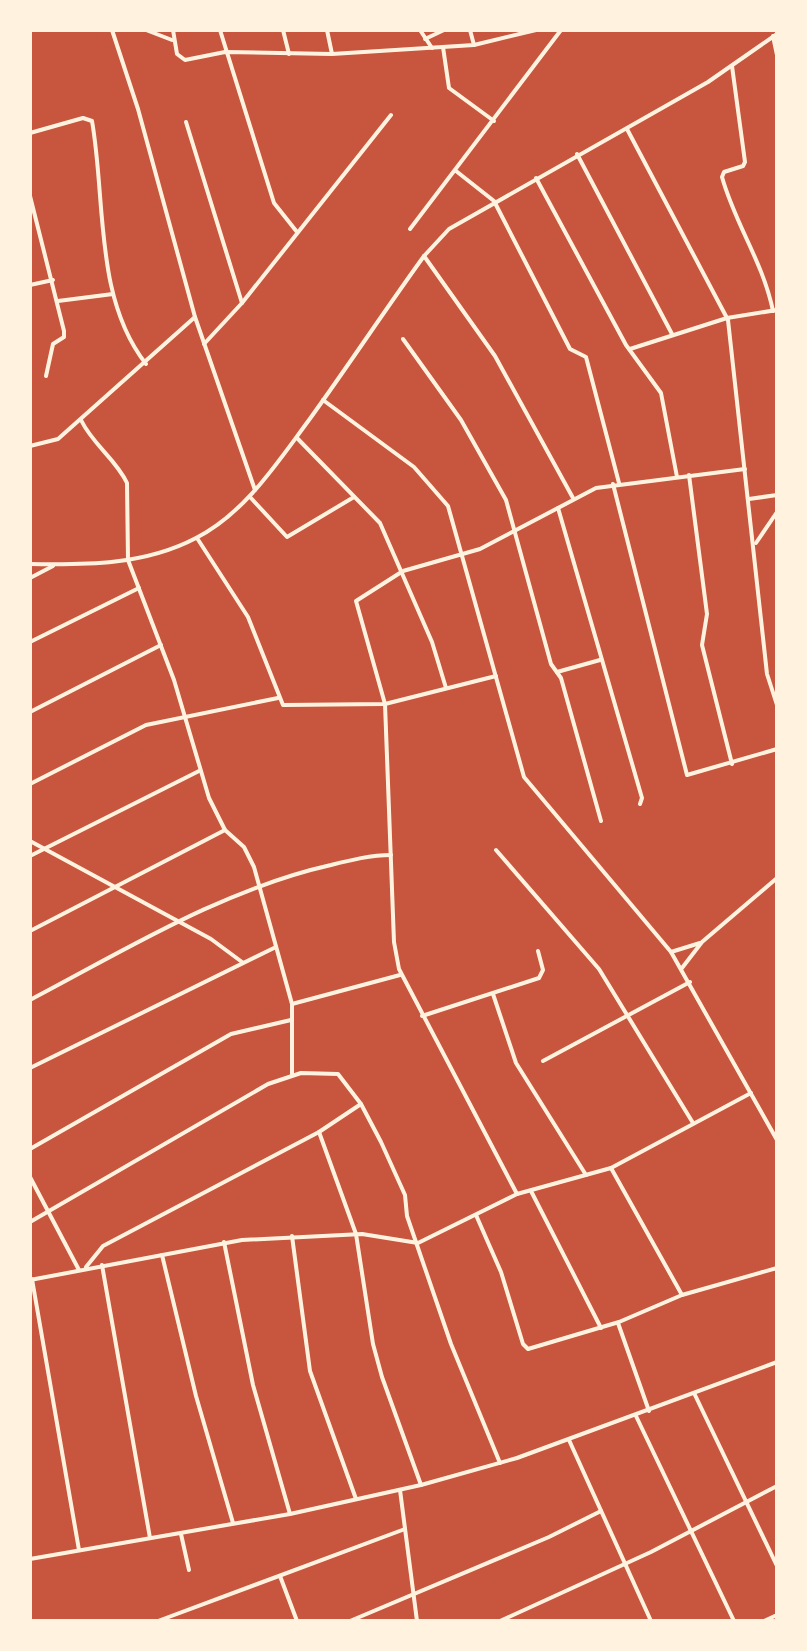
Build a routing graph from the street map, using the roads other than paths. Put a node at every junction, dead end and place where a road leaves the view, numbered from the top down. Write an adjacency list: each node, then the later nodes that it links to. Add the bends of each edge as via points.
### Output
1 (112, 30): 42 (street)
2 (146, 30): 14 (street)
3 (173, 30): 14 (street)
4 (220, 30): 18 (street)
5 (283, 30): 19 (street)
6 (327, 30): 20 (street)
7 (420, 30): 13 (street)
8 (444, 30): 13 (street)
9 (470, 30): 15 (street)
10 (536, 30): 15 (street)
11 (561, 30): 24 (street)
12 (775, 35): 21 (street); 22 (street)
13 (425, 39): 17 (street)
14 (172, 40): 18 (street, via 182,59)
15 (474, 45): 16 (street)
16 (443, 47): 17 (street); 24 (street, via 447,86)
17 (432, 48): 20 (street)
18 (225, 52): 19 (street); 34 (street, via 274,203)
19 (289, 54): 20 (street)
20 (332, 54)
21 (777, 55)
22 (732, 66): 26 (street); 41 (street, via 745,162 722,177)
23 (391, 115): 34 (street)
24 (494, 121): 29 (street)
25 (186, 122): 40 (street)
26 (626, 128): 28 (street); 43 (street)
27 (30, 133): 38 (street, via 83,118 92,121)
28 (577, 154): 30 (street); 44 (street)
29 (456, 171): 32 (street); 33 (street)
30 (536, 178): 32 (street); 47 (street)
31 (30, 196): 36 (street)
32 (494, 201): 35 (street, via 453,225); 57 (street, via 570,349 586,357)
33 (410, 229)
34 (297, 232): 40 (street)
35 (424, 256): 50 (street); 62 (street, via 495,356)
36 (53, 280): 37 (street); 39 (street)
37 (30, 285)
38 (113, 294): 39 (street); 48 (street, via 126,334)
39 (58, 301): 49 (street, via 65,333 53,344)
40 (242, 303): 46 (street)
41 (775, 310): 43 (street)
42 (195, 317): 46 (street); 48 (street)
43 (727, 318): 44 (street); 54 (street)
44 (672, 334): 47 (street)
45 (403, 339): 66 (street, via 461,420 506,500)
46 (204, 344): 58 (street)
47 (630, 349): 56 (street, via 663,397)
48 (146, 364): 51 (street)
49 (46, 376)
50 (323, 400): 52 (street); 69 (street, via 436,489 448,506)
51 (81, 420): 53 (street, via 51,443); 70 (street, via 127,483)
52 (296, 437): 58 (street); 61 (street)
53 (30, 446)
54 (745, 469): 55 (street); 63 (street)
55 (689, 475): 56 (street); 88 (street, via 707,614 702,645)
56 (677, 477): 57 (street)
57 (616, 484): 62 (street); 88 (street, via 687,775)
58 (255, 490): 60 (street)
59 (777, 495): 63 (street)
60 (250, 497): 61 (street, via 287,537); 67 (street)
61 (355, 497): 73 (street, via 380,523)
62 (573, 498): 64 (street)
63 (749, 499): 68 (street)
64 (557, 507): 66 (street); 78 (street)
65 (777, 512): 68 (street)
66 (516, 532): 69 (street); 79 (street)
67 (197, 538): 70 (street); 82 (street, via 253,628)
68 (755, 545): 84 (street, via 767,674)
69 (463, 552): 73 (street); 80 (street)
70 (128, 560): 72 (street); 75 (street)
71 (30, 564): 72 (street)
72 (57, 564): 74 (street)
73 (403, 571): 81 (street); 83 (street, via 355,604)
74 (30, 578)
75 (139, 588): 76 (street); 77 (street)
76 (30, 642)
77 (161, 645): 85 (street); 86 (street)
78 (600, 660): 79 (street); 91 (street)
79 (557, 672): 92 (street)
80 (496, 676): 81 (street); 107 (street, via 524,777)
81 (446, 688): 83 (street)
82 (278, 698): 83 (street, via 285,705); 86 (street)
83 (385, 704): 97 (street)
84 (777, 705)
85 (30, 712)
86 (185, 718): 89 (street); 90 (street, via 138,728)
87 (777, 749): 88 (street)
88 (732, 764)
89 (199, 771): 93 (street); 95 (street)
90 (30, 784)
91 (640, 804)
92 (601, 821)
93 (225, 830): 100 (street, via 247,851); 101 (street)
94 (30, 841): 95 (street)
95 (46, 848): 98 (street); 101 (street)
96 (496, 850): 116 (street, via 599,969)
97 (391, 855): 100 (street, via 355,859); 110 (street)
98 (30, 856)
99 (777, 878): 104 (street)
100 (259, 885): 102 (street); 105 (street)
101 (118, 888): 102 (street); 103 (street)
102 (178, 923): 108 (street); 113 (street)
103 (30, 931)
104 (702, 942): 107 (street); 109 (street)
105 (276, 947): 108 (street); 114 (street)
106 (538, 951): 112 (street, via 541,976)
107 (671, 952): 109 (street)
108 (242, 962): 119 (street)
109 (682, 968): 111 (street)
110 (400, 975): 114 (street); 115 (street)
111 (690, 982): 116 (street); 121 (street)
112 (493, 994): 115 (street); 128 (street, via 516,1063)
113 (30, 1000)
114 (292, 1004): 117 (street)
115 (422, 1016): 131 (street)
116 (629, 1017): 118 (street); 123 (street)
117 (292, 1020): 120 (street); 126 (street, via 231,1034)
118 (543, 1061)
119 (30, 1068)
120 (292, 1075): 122 (street, via 335,1073); 132 (street)
121 (751, 1093): 123 (street); 125 (street)
122 (361, 1104): 124 (street); 138 (street, via 400,1185)
123 (693, 1123): 127 (street)
124 (319, 1132): 135 (street); 141 (street, via 103,1246)
125 (777, 1140)
126 (30, 1149)
127 (611, 1168): 128 (street); 145 (street)
128 (586, 1175): 130 (street)
129 (30, 1177): 132 (street)
130 (530, 1191): 131 (street); 147 (street)
131 (517, 1194): 133 (street)
132 (48, 1212): 134 (street); 143 (street)
133 (476, 1215): 138 (street); 147 (street, via 526,1348)
134 (30, 1222)
135 (356, 1234): 136 (street); 138 (street); 154 (street, via 373,1344)
136 (292, 1236): 137 (street); 157 (street, via 310,1371)
137 (224, 1242): 139 (street); 160 (street, via 253,1385)
138 (418, 1243): 153 (street, via 451,1344)
139 (162, 1255): 140 (street); 161 (street)
140 (102, 1265): 141 (street); 165 (street)
141 (86, 1268): 143 (street)
142 (777, 1268): 145 (street)
143 (79, 1270): 144 (street)
144 (31, 1280): 166 (street)
145 (682, 1295): 146 (street)
146 (617, 1323): 147 (street); 150 (street)
147 (601, 1328)
148 (777, 1362): 149 (street)
149 (694, 1394): 150 (street); 158 (street)
150 (649, 1411): 151 (street)
151 (636, 1416): 152 (street); 163 (street)
152 (569, 1440): 153 (street); 159 (street)
153 (500, 1463): 154 (street)
154 (421, 1485): 156 (street)
155 (777, 1486): 158 (street)
156 (400, 1490): 157 (street); 162 (street)
157 (356, 1499): 160 (street)
158 (747, 1500): 163 (street); 169 (street)
159 (601, 1511): 168 (street); 172 (street)
160 (290, 1514): 161 (street)
161 (233, 1524): 164 (street)
162 (405, 1529): 171 (street); 172 (street)
163 (691, 1530): 168 (street); 181 (street)
164 (181, 1533): 165 (street); 170 (street)
165 (150, 1539): 166 (street)
166 (79, 1550): 167 (street)
167 (30, 1559)
168 (626, 1564): 179 (street); 180 (street)
169 (777, 1566)
170 (189, 1570)
171 (280, 1576): 175 (street); 176 (street)
172 (411, 1596): 174 (street); 178 (street)
173 (777, 1615): 182 (street)
174 (366, 1618): 177 (street)
175 (158, 1621)
176 (297, 1621)
177 (350, 1621)
178 (417, 1621)
179 (500, 1621)
180 (651, 1621)
181 (734, 1621)
182 (764, 1621)

